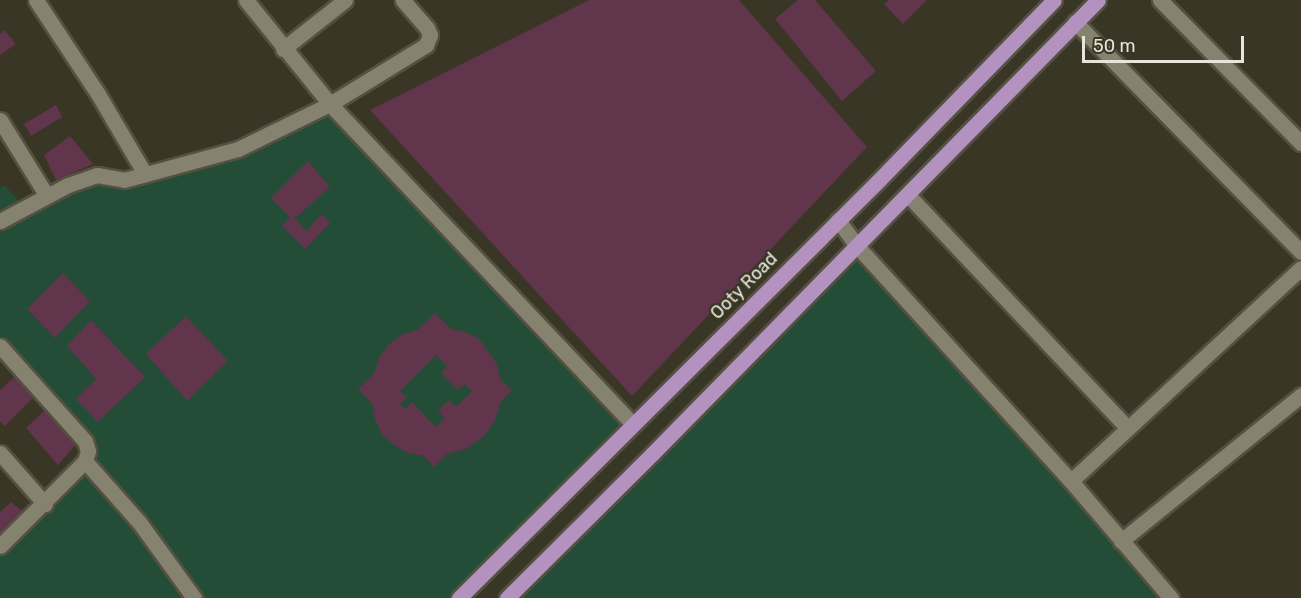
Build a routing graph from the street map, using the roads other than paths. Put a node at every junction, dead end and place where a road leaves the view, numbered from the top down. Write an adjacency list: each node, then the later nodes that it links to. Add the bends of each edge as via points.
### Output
1 (36, 0): 13 (street)
2 (246, 0): 9 (street)
3 (345, 0): 9 (street)
4 (403, 0): 10 (street, via 427,28 430,35 426,45)
5 (1054, 0): 16 (main road, Ooty Road)
6 (1098, 0): 8 (main road)
7 (1160, 0): 12 (street)
8 (1075, 22): 14 (main road); 19 (street)
9 (283, 49): 10 (street)
10 (330, 104): 13 (street, via 238,149); 23 (street)
11 (0, 120): 15 (street)
12 (1301, 143)
13 (145, 174): 15 (street, via 124,180 97,175)
14 (908, 195): 18 (main road); 24 (street)
15 (47, 196): 17 (street)
16 (838, 220): 18 (street); 23 (main road, Ooty Road)
17 (0, 221)
18 (857, 246): 27 (street); 33 (main road)
19 (1301, 252)
20 (1301, 268): 24 (street)
21 (0, 346): 26 (street, via 85,441)
22 (1301, 395): 29 (street)
23 (633, 424): 32 (main road, Ooty Road)
24 (1127, 427): 27 (street)
25 (0, 453): 28 (street)
26 (86, 461): 28 (street); 31 (street, via 139,522)
27 (1071, 481): 29 (street)
28 (45, 504): 30 (street)
29 (1121, 541): 34 (street)
30 (0, 546)
31 (195, 598)
32 (459, 598)
33 (507, 598)
34 (1171, 598)

